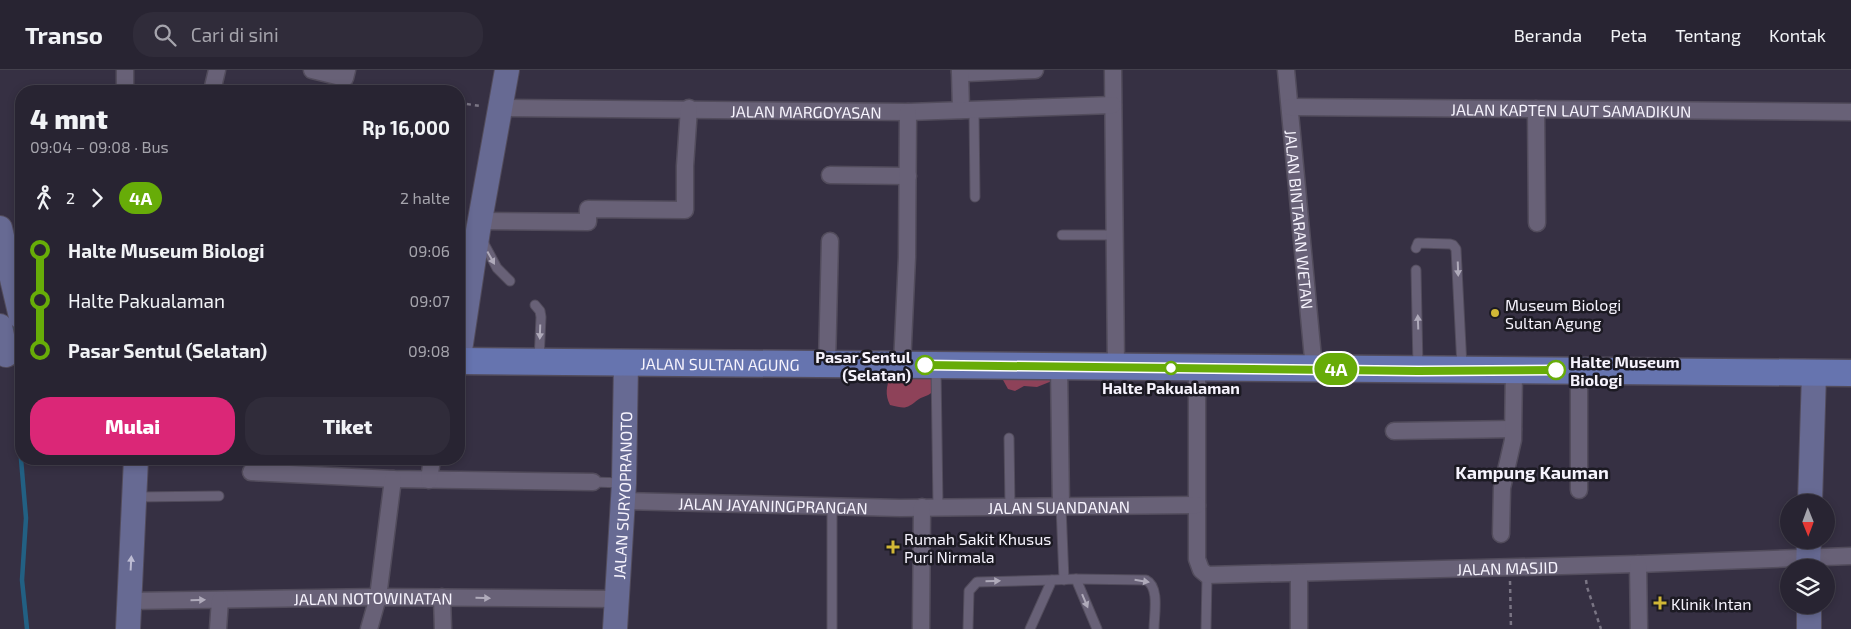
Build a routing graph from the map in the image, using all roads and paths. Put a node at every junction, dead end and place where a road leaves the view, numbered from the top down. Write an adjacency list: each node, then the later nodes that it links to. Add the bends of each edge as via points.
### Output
1 (126, 70): 10 (street)
2 (217, 70): 11 (street)
3 (312, 70): 9 (street)
4 (507, 70): 14 (main road)
5 (1035, 70): 8 (street)
6 (1113, 70): 13 (street)
7 (1286, 70): 16 (street, JALAN BINTARAN WETAN)
8 (960, 71): 18 (street)
9 (346, 74)
10 (125, 85)
11 (213, 85)
12 (465, 104): 14 (path)
13 (1113, 105): 18 (street, JALAN MARGOYASAN); 28 (street)
14 (500, 108): 15 (street, JALAN MARGOYASAN); 25 (main road)
15 (689, 108): 19 (street, JALAN MARGOYASAN); 25 (street, via 686,210 588,209 588,222)
16 (1290, 108): 17 (street, JALAN KAPTEN LAUT SAMADIKUN); 47 (street, JALAN BINTARAN WETAN)
17 (1536, 108): 20 (street, JALAN KAPTEN LAUT SAMADIKUN); 24 (street)
18 (968, 110): 19 (street, JALAN MARGOYASAN); 23 (lane)
19 (908, 112): 22 (street)
20 (1851, 112)
21 (830, 175): 22 (street)
22 (908, 176): 42 (street)
23 (975, 197)
24 (1536, 223)
25 (479, 226): 32 (lane, one-way to 32, via 490,257); 35 (main road)
26 (0, 228): 33 (main road)
27 (1062, 235): 28 (lane)
28 (1114, 235): 45 (street)
29 (830, 241): 41 (street)
30 (1416, 248): 48 (lane, one-way to 48, via 1418,243 1450,244 1456,249)
31 (1416, 270): 51 (lane, one-way to 31)
32 (510, 281)
33 (15, 292)
34 (535, 305): 39 (lane, one-way to 39, via 541,317)
35 (465, 318)
36 (0, 326): 37 (main road)
37 (10, 355)
38 (465, 361): 39 (main road, JALAN SULTAN AGUNG)
39 (539, 362): 40 (main road, JALAN SULTAN AGUNG)
40 (626, 363): 41 (main road, JALAN SULTAN AGUNG); 64 (main road, JALAN SURYOPRANOTO)
41 (828, 364): 42 (main road, JALAN SULTAN AGUNG)
42 (902, 365): 43 (main road, JALAN SULTAN AGUNG)
43 (936, 366): 44 (main road, JALAN SULTAN AGUNG); 71 (lane)
44 (1058, 366): 45 (main road, JALAN SULTAN AGUNG); 70 (street)
45 (1116, 367): 46 (main road, JALAN SULTAN AGUNG)
46 (1197, 368): 47 (main road, JALAN SULTAN AGUNG); 68 (street)
47 (1314, 369): 51 (main road, JALAN SULTAN AGUNG)
48 (1462, 370): 49 (main road, JALAN SULTAN AGUNG); 51 (main road, JALAN SULTAN AGUNG)
49 (1514, 370): 50 (main road, JALAN SULTAN AGUNG); 54 (street)
50 (1579, 370): 53 (main road, JALAN SULTAN AGUNG); 63 (street)
51 (1418, 371)
52 (1851, 373): 53 (main road, JALAN SULTAN AGUNG)
53 (1814, 374): 65 (main road)
54 (1513, 429): 55 (street); 73 (street, via 1502,488)
55 (1394, 430)
56 (1009, 438): 72 (lane)
57 (136, 465): 67 (main road)
58 (431, 465): 61 (street)
59 (251, 472): 60 (street)
60 (393, 479): 61 (street); 84 (street)
61 (429, 480): 62 (street)
62 (593, 482): 64 (lane)
63 (1579, 490)
64 (624, 492): 69 (street, JALAN JAYANINGPRANGAN); 86 (main road, JALAN SURYOPRANOTO)
65 (1810, 494)
66 (219, 496): 67 (lane)
67 (134, 497): 88 (main road, one-way to 67)
68 (1197, 505): 70 (street, JALAN SUANDANAN); 80 (street, via 1197,558 1201,570)
69 (832, 506): 71 (street, JALAN JAYANINGPRANGAN); 95 (lane)
70 (1061, 506): 72 (street, JALAN SUANDANAN); 83 (lane)
71 (930, 507): 72 (street, JALAN SUANDANAN); 96 (street)
72 (1010, 507)
73 (1501, 534)
74 (1809, 555): 75 (street, JALAN MASJID); 76 (street, JALAN MASJID)
75 (1851, 556)
76 (1638, 564): 77 (street, JALAN MASJID); 105 (street)
77 (1586, 566): 78 (street, JALAN MASJID); 104 (path, via 1586,586)
78 (1510, 567): 79 (street, JALAN MASJID); 103 (path)
79 (1299, 573): 80 (street, JALAN MASJID); 102 (street)
80 (1207, 575): 101 (lane)
81 (1076, 579): 83 (lane); 99 (lane, one-way to 99); 100 (lane, one-way to 100, via 1149,581 1154,590)
82 (1052, 580): 83 (lane); 97 (lane, one-way to 82, via 968,590 977,582); 98 (lane)
83 (1064, 580)
84 (378, 597): 85 (street, JALAN NOTOWINATAN); 87 (street, JALAN NOTOWINATAN); 92 (street)
85 (442, 598): 86 (street, JALAN NOTOWINATAN, one-way to 86); 93 (street)
86 (616, 599): 94 (main road, JALAN SURYOPRANOTO)
87 (220, 600): 88 (street, JALAN NOTOWINATAN, one-way to 87); 91 (street)
88 (129, 601): 90 (main road)
89 (1809, 614): 106 (main road)
90 (128, 629)
91 (218, 629)
92 (369, 629)
93 (443, 629)
94 (615, 629)
95 (832, 629)
96 (921, 629)
97 (968, 629)
98 (1030, 629)
99 (1097, 629)
100 (1154, 629)
101 (1206, 629)
102 (1299, 629)
103 (1511, 629)
104 (1601, 629)
105 (1639, 629)
106 (1809, 629)

